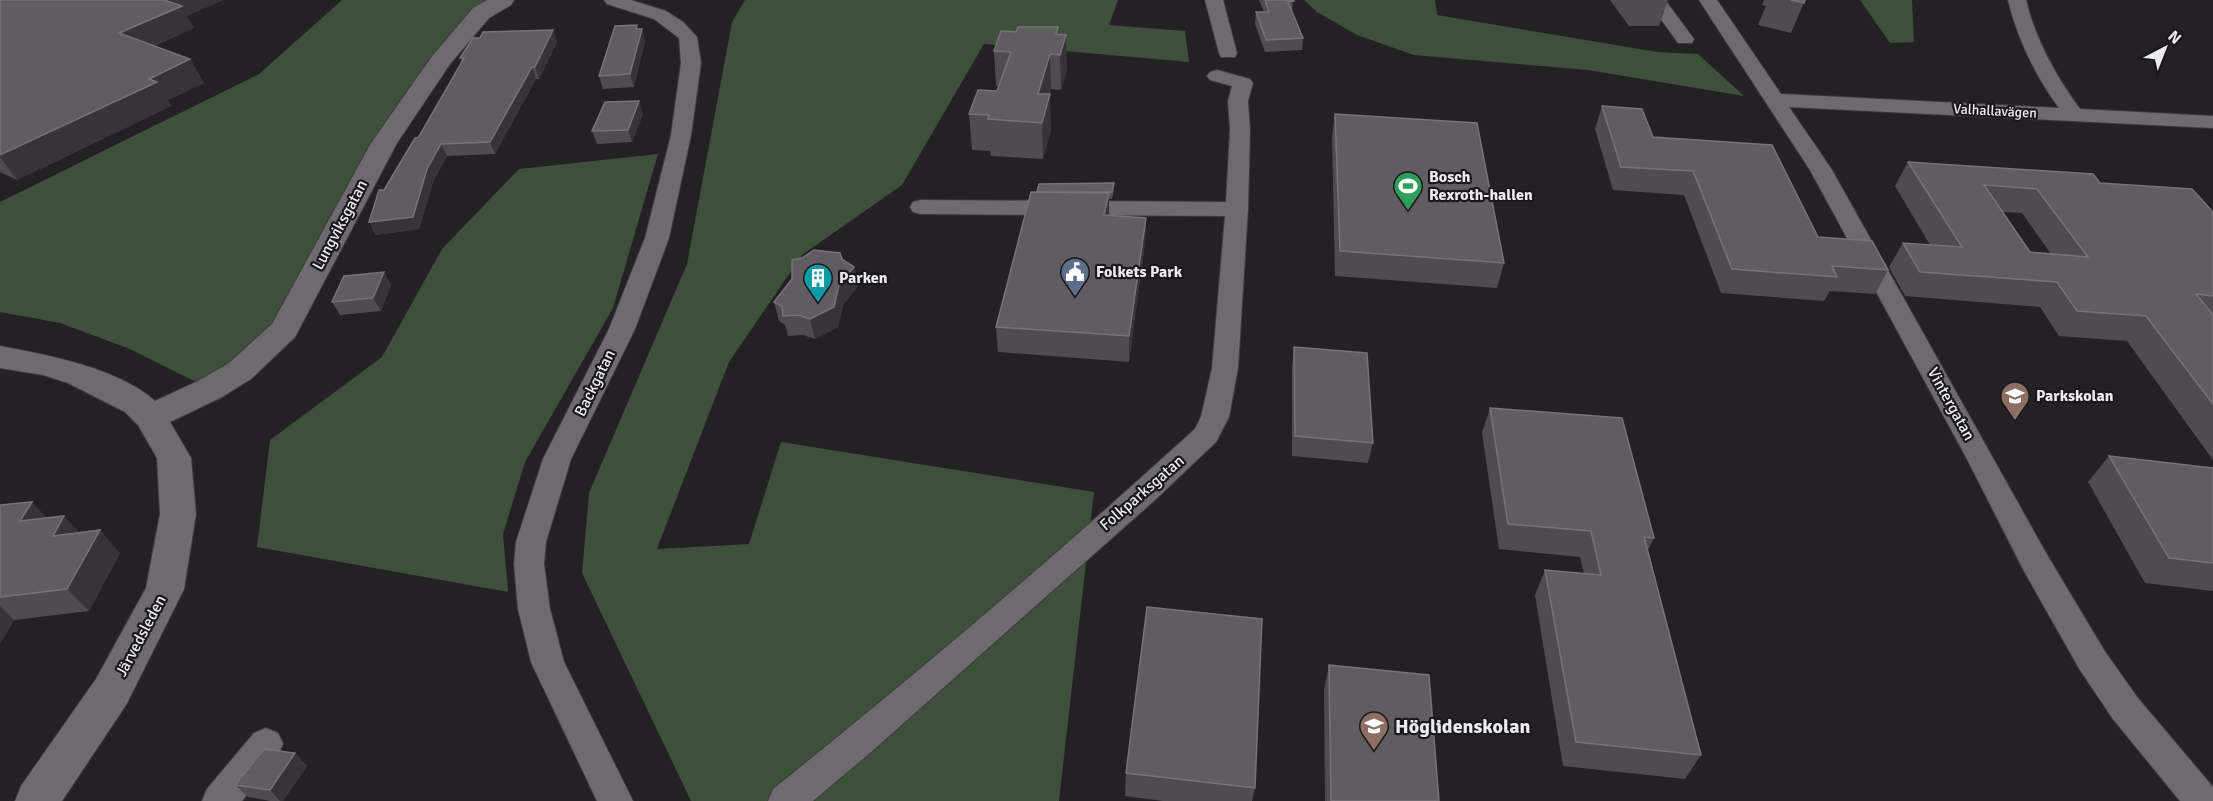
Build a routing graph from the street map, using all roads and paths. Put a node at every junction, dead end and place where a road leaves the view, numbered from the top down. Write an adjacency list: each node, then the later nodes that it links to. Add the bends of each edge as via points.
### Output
1 (502, 0): 14 (street, Lungviksgatan, via 481,13 441,60 384,143 284,330 240,371)
2 (613, 0): 18 (street, Backgatan, via 660,15 688,37 691,63 681,135 657,238 622,329 557,459 531,542 529,564 534,609 548,662)
3 (1214, 0): 12 (street, Folkparksgatan, via 1222,64 1243,83 1238,101)
4 (1656, 0): 7 (street)
5 (1708, 0): 8 (street, Vintergatan)
6 (2017, 0): 9 (street, via 2035,55)
7 (1685, 39)
8 (1776, 100): 9 (street, Valhallavägen); 20 (street, Vintergatan, via 1821,170 2092,660 2125,708)
9 (2073, 114): 10 (street, Valhallavägen)
10 (2213, 122)
11 (921, 207): 12 (street)
12 (1237, 208): 19 (street, Folkparksgatan, via 1224,376 1215,417 1206,435)
13 (0, 357): 14 (street, via 79,375 130,400)
14 (151, 417): 16 (street, Järvedsleden, via 174,458 178,514 165,589 111,692)
15 (266, 744): 17 (street)
16 (37, 801)
17 (220, 801)
18 (615, 801)
19 (786, 801)
20 (2202, 801)

